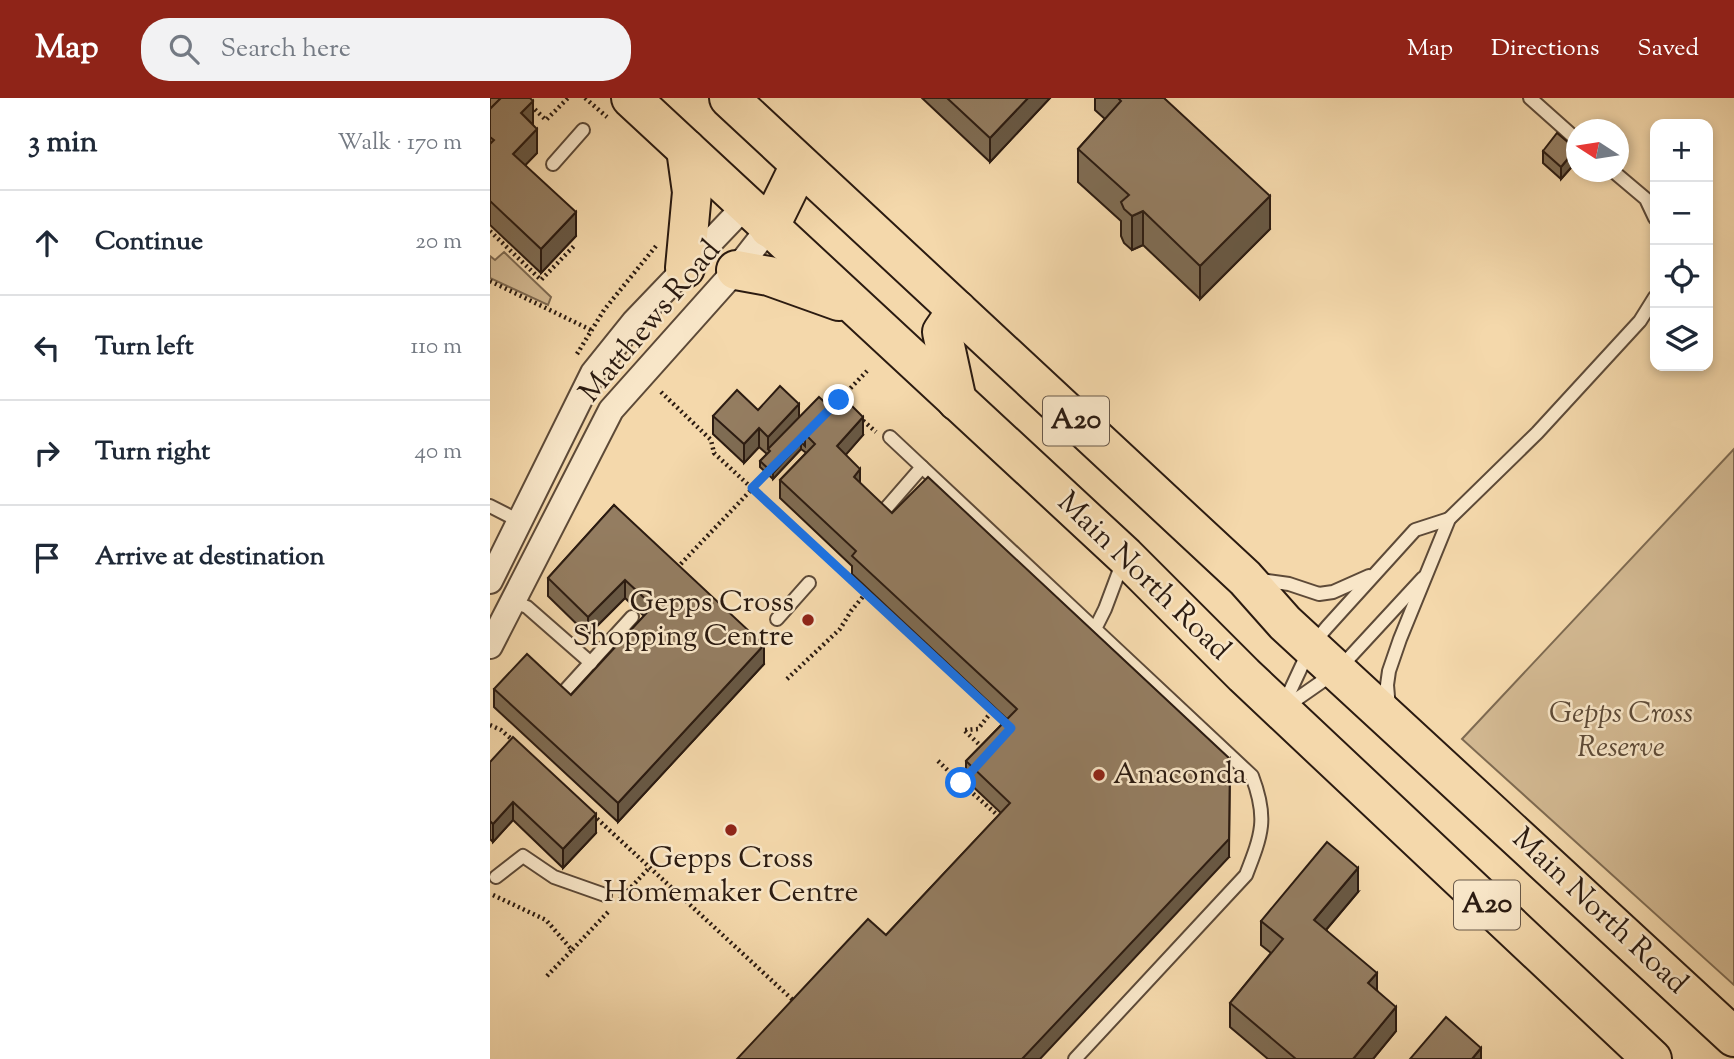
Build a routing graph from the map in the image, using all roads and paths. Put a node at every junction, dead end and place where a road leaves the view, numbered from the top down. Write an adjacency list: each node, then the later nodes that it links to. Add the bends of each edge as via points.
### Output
1 (523, 98): 2 (path, via 546,120)
2 (568, 98)
3 (585, 98): 6 (path)
4 (729, 98): 11 (highway, Main North Road / A20)
5 (1530, 98): 7 (lane)
6 (622, 110): 9 (highway, Main North Road / A20)
7 (1566, 129)
8 (583, 131): 10 (lane)
9 (686, 149): 14 (highway, Main North Road / A20); 17 (highway, via 692,192)
10 (553, 163)
11 (800, 165): 14 (highway); 22 (highway, Main North Road / A20)
12 (1626, 182): 13 (lane)
13 (1650, 207)
14 (758, 216): 17 (street, Matthews Road, via 729,225); 18 (street, Matthews Road); 21 (highway, Main North Road / A20)
15 (490, 231): 16 (path, via 541,280)
16 (576, 244)
17 (671, 256): 23 (path, via 619,290); 37 (street, Matthews Road, via 593,373)
18 (736, 270): 21 (highway, via 769,276); 46 (street, Matthews Road, via 611,411)
19 (490, 281): 23 (path)
20 (1650, 305): 36 (lane, via 1556,413)
21 (855, 307): 28 (highway, Main North Road / A20)
22 (957, 310): 28 (highway, via 942,332); 42 (highway, Main North Road / A20)
23 (591, 331): 24 (path)
24 (572, 363)
25 (867, 371): 27 (path)
26 (661, 392): 33 (path, via 711,440 714,453)
27 (839, 400): 29 (path); 30 (path, via 881,436)
28 (957, 401): 38 (highway, Main North Road / A20)
29 (830, 409)
30 (890, 437): 32 (lane)
31 (778, 463): 33 (path)
32 (922, 467): 35 (lane); 49 (lane)
33 (752, 488): 39 (path); 45 (path)
34 (490, 506): 37 (lane)
35 (882, 513)
36 (1449, 519): 40 (lane); 41 (lane, via 1415,530)
37 (521, 522): 43 (street, Matthews Road)
38 (1125, 556): 49 (lane); 55 (highway, Main North Road / A20)
39 (677, 569)
40 (1428, 572): 51 (lane); 57 (lane, via 1390,671)
41 (1376, 573): 42 (lane, via 1319,594); 51 (lane)
42 (1245, 578): 51 (highway, Main North Road / A20)
43 (490, 581)
44 (809, 583): 48 (lane)
45 (866, 593): 53 (path, via 841,629); 56 (path)
46 (511, 601): 50 (street, Matthews Road); 52 (lane, via 527,607)
47 (632, 618): 52 (lane)
48 (777, 619)
49 (1095, 629): 75 (lane, via 1252,776 1263,819 1247,876)
50 (490, 646)
51 (1324, 659): 55 (lane); 55 (lane); 57 (highway, Main North Road / A20)
52 (591, 663): 54 (lane)
53 (787, 679)
54 (562, 694)
55 (1282, 709): 76 (highway, Main North Road / A20)
56 (992, 711): 59 (path); 61 (path, via 978,729 965,730)
57 (1392, 722): 74 (highway, Main North Road / A20)
58 (490, 726): 60 (path)
59 (1011, 728)
60 (520, 746)
61 (988, 753)
62 (938, 761): 64 (path)
63 (970, 773): 64 (path)
64 (961, 783): 66 (path)
65 (592, 813): 67 (path)
66 (1005, 822)
67 (650, 867): 71 (path); 73 (path)
68 (496, 877): 70 (lane, via 523,856 554,877)
69 (490, 893): 71 (path, via 546,920)
70 (605, 895)
71 (572, 950): 72 (path)
72 (547, 976)
73 (799, 1006)
74 (1734, 1037)
75 (1075, 1059)
76 (1652, 1059)

